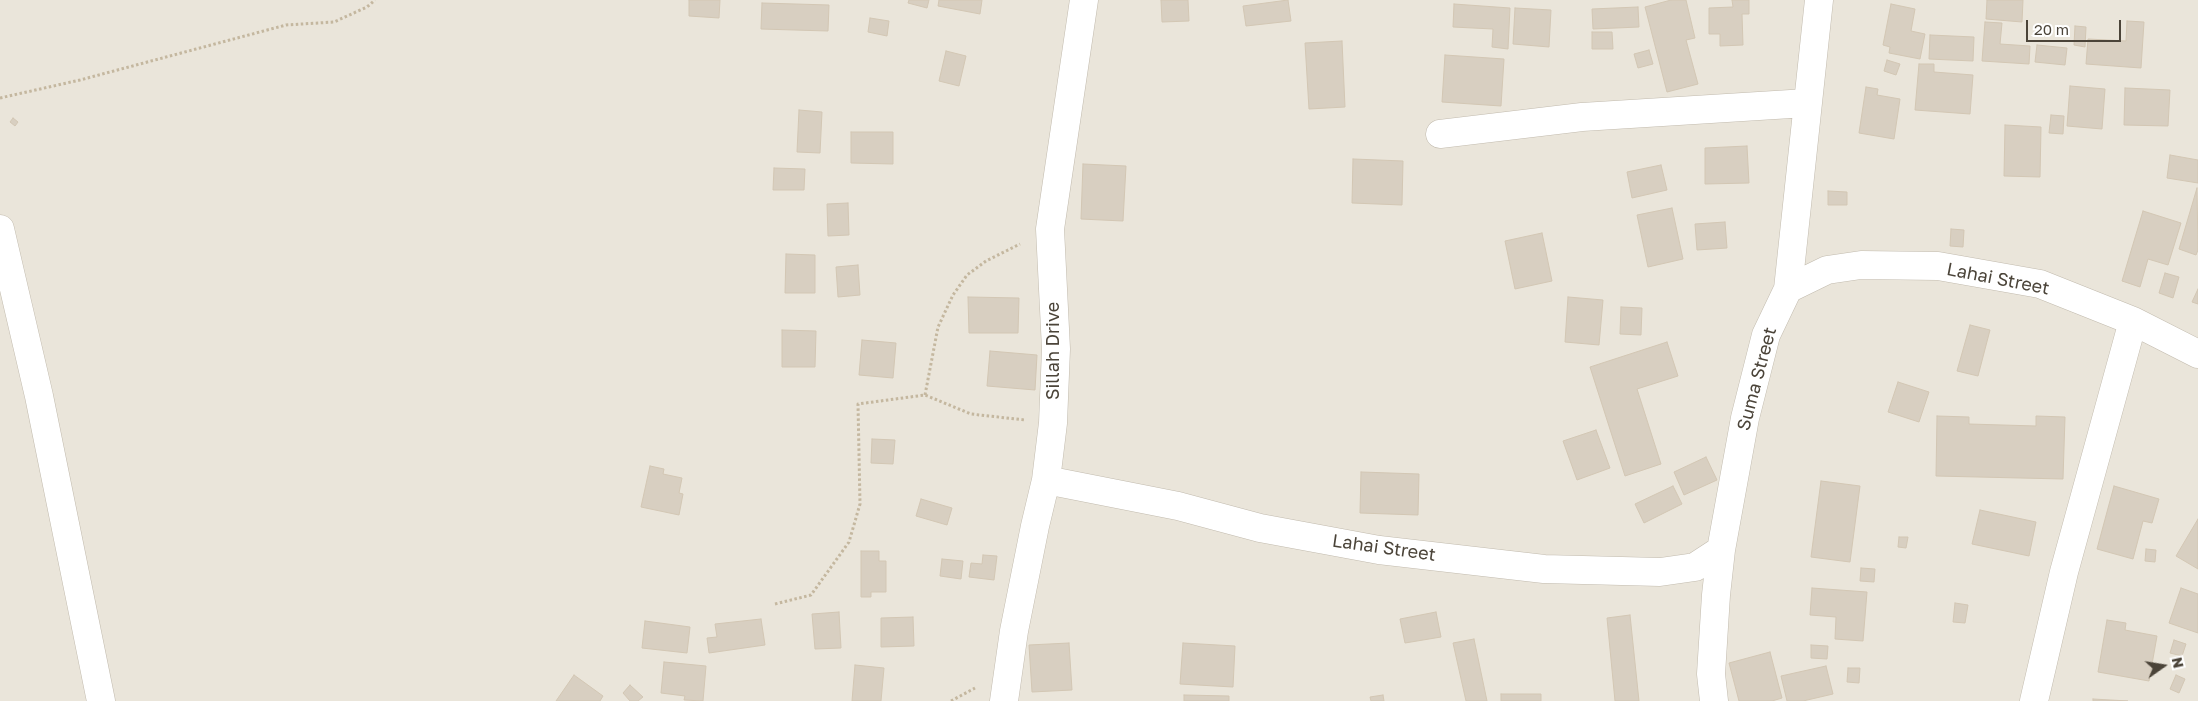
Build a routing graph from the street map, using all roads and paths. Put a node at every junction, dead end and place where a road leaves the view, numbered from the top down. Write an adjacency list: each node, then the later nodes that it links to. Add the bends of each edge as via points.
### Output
1 (375, 0): 4 (path, via 334,22 286,25)
2 (1084, 0): 8 (street, Sillah Drive)
3 (1819, 0): 5 (street, Suma Street)
4 (0, 98)
5 (1807, 103): 6 (street, via 1582,117); 9 (street, Suma Street)
6 (1440, 134)
7 (0, 229): 17 (street, via 39,396)
8 (1050, 229): 12 (path, via 986,261 966,275 938,327); 13 (street, Sillah Drive, via 1056,349)
9 (1788, 289): 10 (street, Lahai Street, via 1827,270 1861,265 1938,266 2040,284); 15 (street, Suma Street, via 1766,336 1746,418)
10 (2132, 321): 11 (street, Lahai Street); 20 (street, via 2064,572)
11 (2198, 354)
12 (925, 396): 13 (path, via 971,414); 16 (path, via 858,404 860,504 849,542 811,595)
13 (1053, 423): 14 (street, Sillah Drive)
14 (1046, 480): 15 (street, Lahai Street, via 1178,506 1260,528 1379,550 1544,569 1660,572 1695,567); 18 (street, Sillah Drive, via 1014,631)
15 (1721, 550): 19 (street, Suma Street, via 1711,674)
16 (775, 604)
17 (101, 701)
18 (1004, 701)
19 (1714, 701)
20 (2034, 701)

